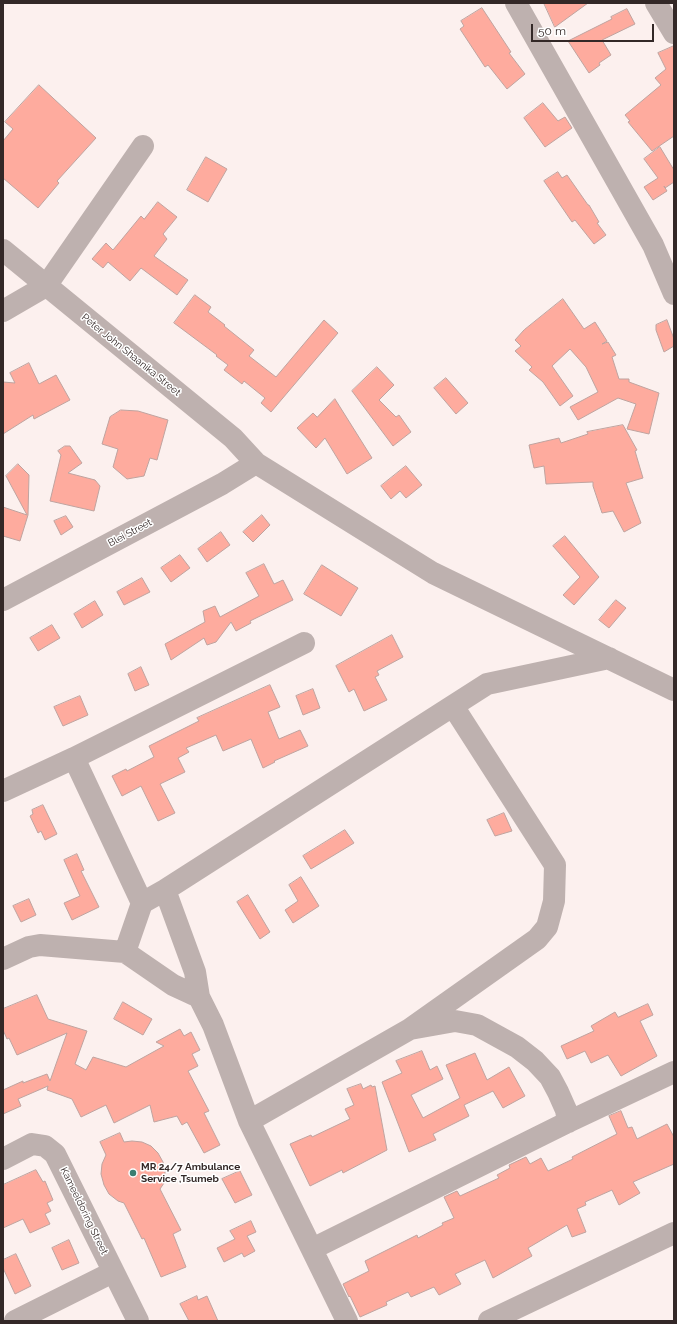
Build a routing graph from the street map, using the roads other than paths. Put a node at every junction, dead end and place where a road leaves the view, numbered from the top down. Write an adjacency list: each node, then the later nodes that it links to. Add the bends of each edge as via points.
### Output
1 (516, 3): 7 (street, via 653,245)
2 (656, 3): 3 (street)
3 (674, 33)
4 (143, 146): 6 (street)
5 (3, 250): 6 (street, Peter John Shaanika Street)
6 (46, 286): 8 (street); 9 (street, Peter John Shaanika Street, via 233,438)
7 (674, 294)
8 (3, 311)
9 (256, 463): 10 (street, Blei Street); 12 (street, Peter John Shaanika Street, via 433,573)
10 (3, 600)
11 (304, 643): 15 (street)
12 (609, 658): 13 (street, Peter John Shaanika Street); 14 (street, via 487,684)
13 (674, 690)
14 (453, 706): 17 (street); 22 (street, via 555,865 554,900 548,927 537,939)
15 (74, 758): 16 (street); 18 (street)
16 (3, 791)
17 (165, 890): 18 (street); 21 (street, via 195,972)
18 (142, 903): 19 (street)
19 (125, 952): 20 (street, via 40,945 29,947); 21 (street, via 173,985)
20 (3, 960)
21 (199, 997): 24 (street, via 213,1025)
22 (410, 1029): 24 (street); 25 (street, via 455,1021 477,1025 517,1047 550,1077 561,1098)
23 (674, 1072): 25 (street)
24 (249, 1121): 28 (street)
25 (568, 1122): 28 (street)
26 (3, 1159): 29 (street, Kameeldoring Street, via 32,1144 45,1146 55,1154)
27 (674, 1233): 33 (street)
28 (312, 1249): 32 (street)
29 (113, 1272): 30 (street); 31 (street, Kameeldoring Street)
30 (15, 1321)
31 (138, 1321)
32 (347, 1321)
33 (489, 1321)

